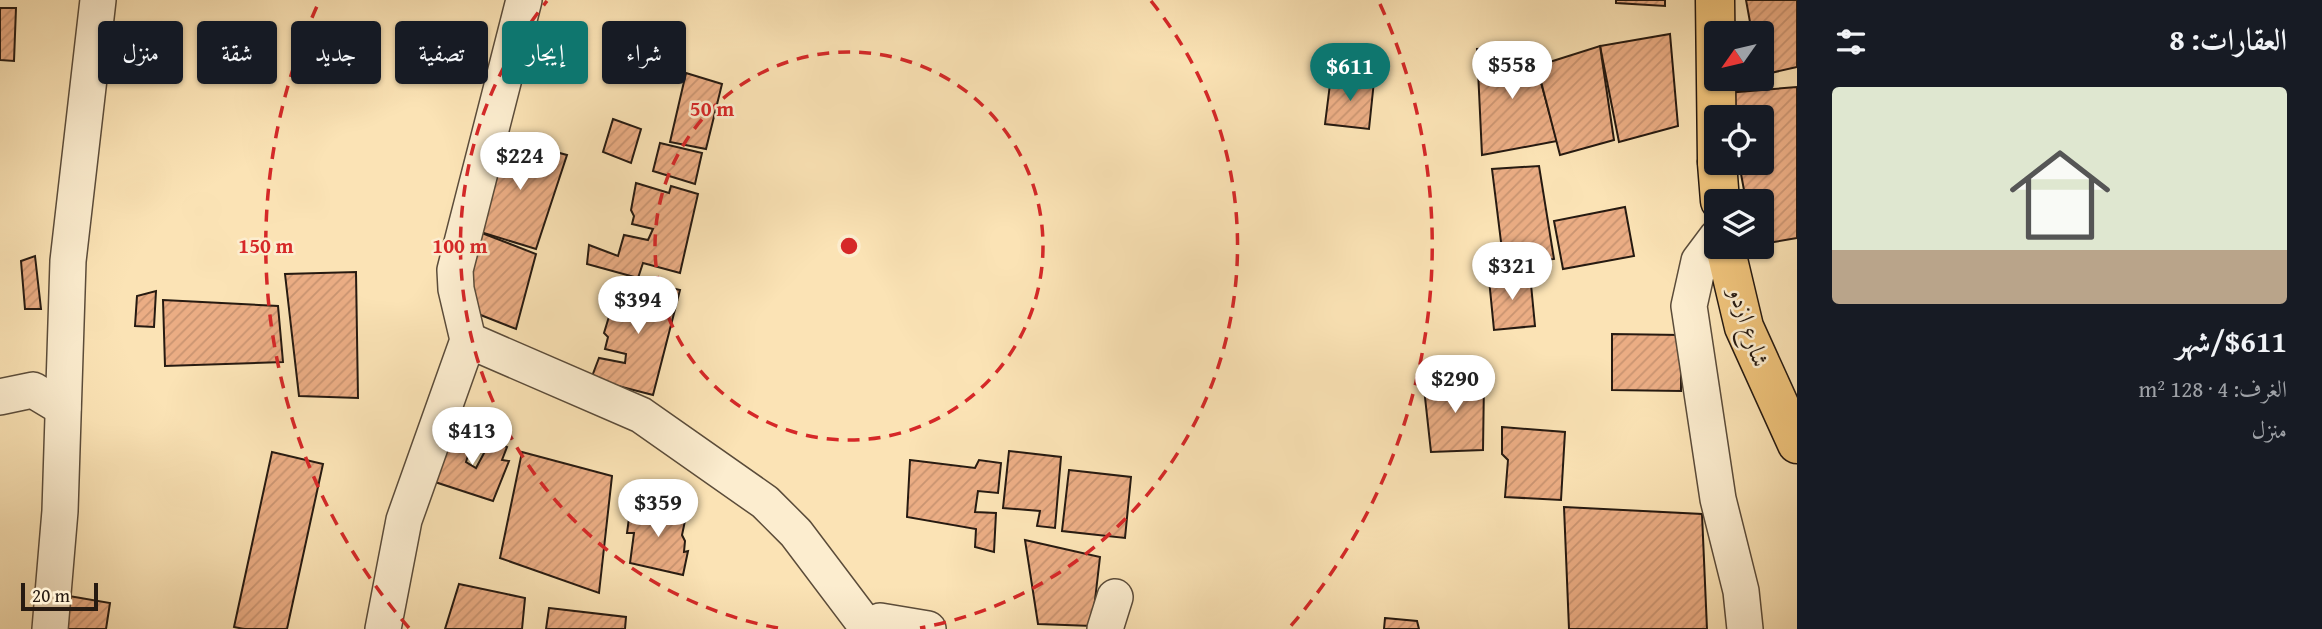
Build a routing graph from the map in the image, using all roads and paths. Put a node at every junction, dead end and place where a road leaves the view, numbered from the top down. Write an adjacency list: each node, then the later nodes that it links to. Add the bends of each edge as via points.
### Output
1 (98, 0): 9 (street, via 68,261)
2 (524, 0): 7 (street, via 455,270)
3 (1715, 0): 4 (main road)
4 (1716, 105)
5 (1704, 254): 15 (street, via 1689,306 1718,499 1741,591)
6 (1728, 259): 10 (main road, شارع ازدو, via 1744,327)
7 (468, 340): 11 (street, via 642,415 765,502 796,533); 13 (street, via 404,520)
8 (0, 397): 9 (street, via 33,390)
9 (63, 408): 12 (street)
10 (1797, 444)
11 (866, 628): 14 (street, via 880,621)
12 (50, 629)
13 (383, 629)
14 (928, 629)
15 (1745, 629)

